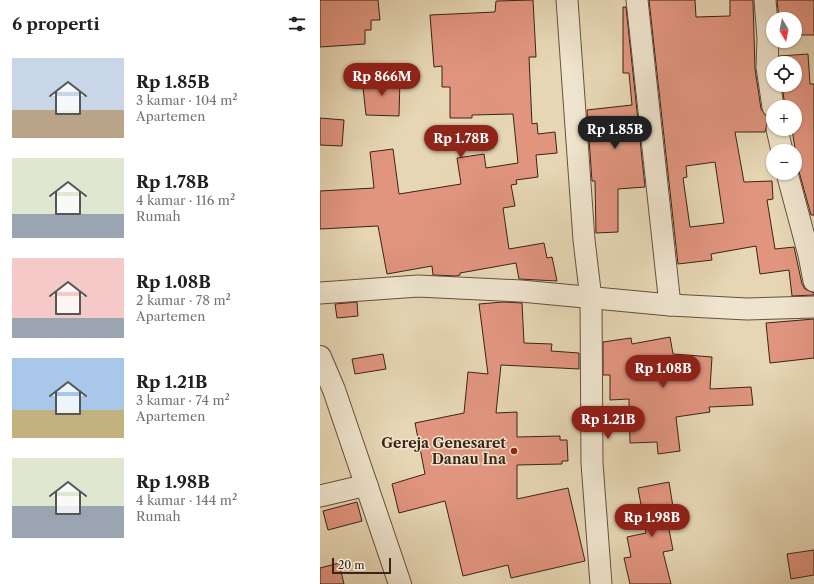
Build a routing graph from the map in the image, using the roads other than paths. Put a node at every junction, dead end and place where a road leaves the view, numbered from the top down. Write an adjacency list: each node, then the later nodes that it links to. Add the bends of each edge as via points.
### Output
1 (567, 0): 8 (street)
2 (637, 0): 9 (street)
3 (765, 0): 4 (street)
4 (772, 100)
5 (789, 180): 6 (street, via 810,255)
6 (814, 281)
7 (320, 293): 8 (street, via 418,286 521,291)
8 (590, 299): 9 (street); 15 (street, via 592,464)
9 (670, 305): 10 (street, via 748,309)
10 (814, 307)
11 (320, 357): 12 (street)
12 (367, 485): 13 (street); 14 (street)
13 (320, 496)
14 (400, 584)
15 (600, 584)

